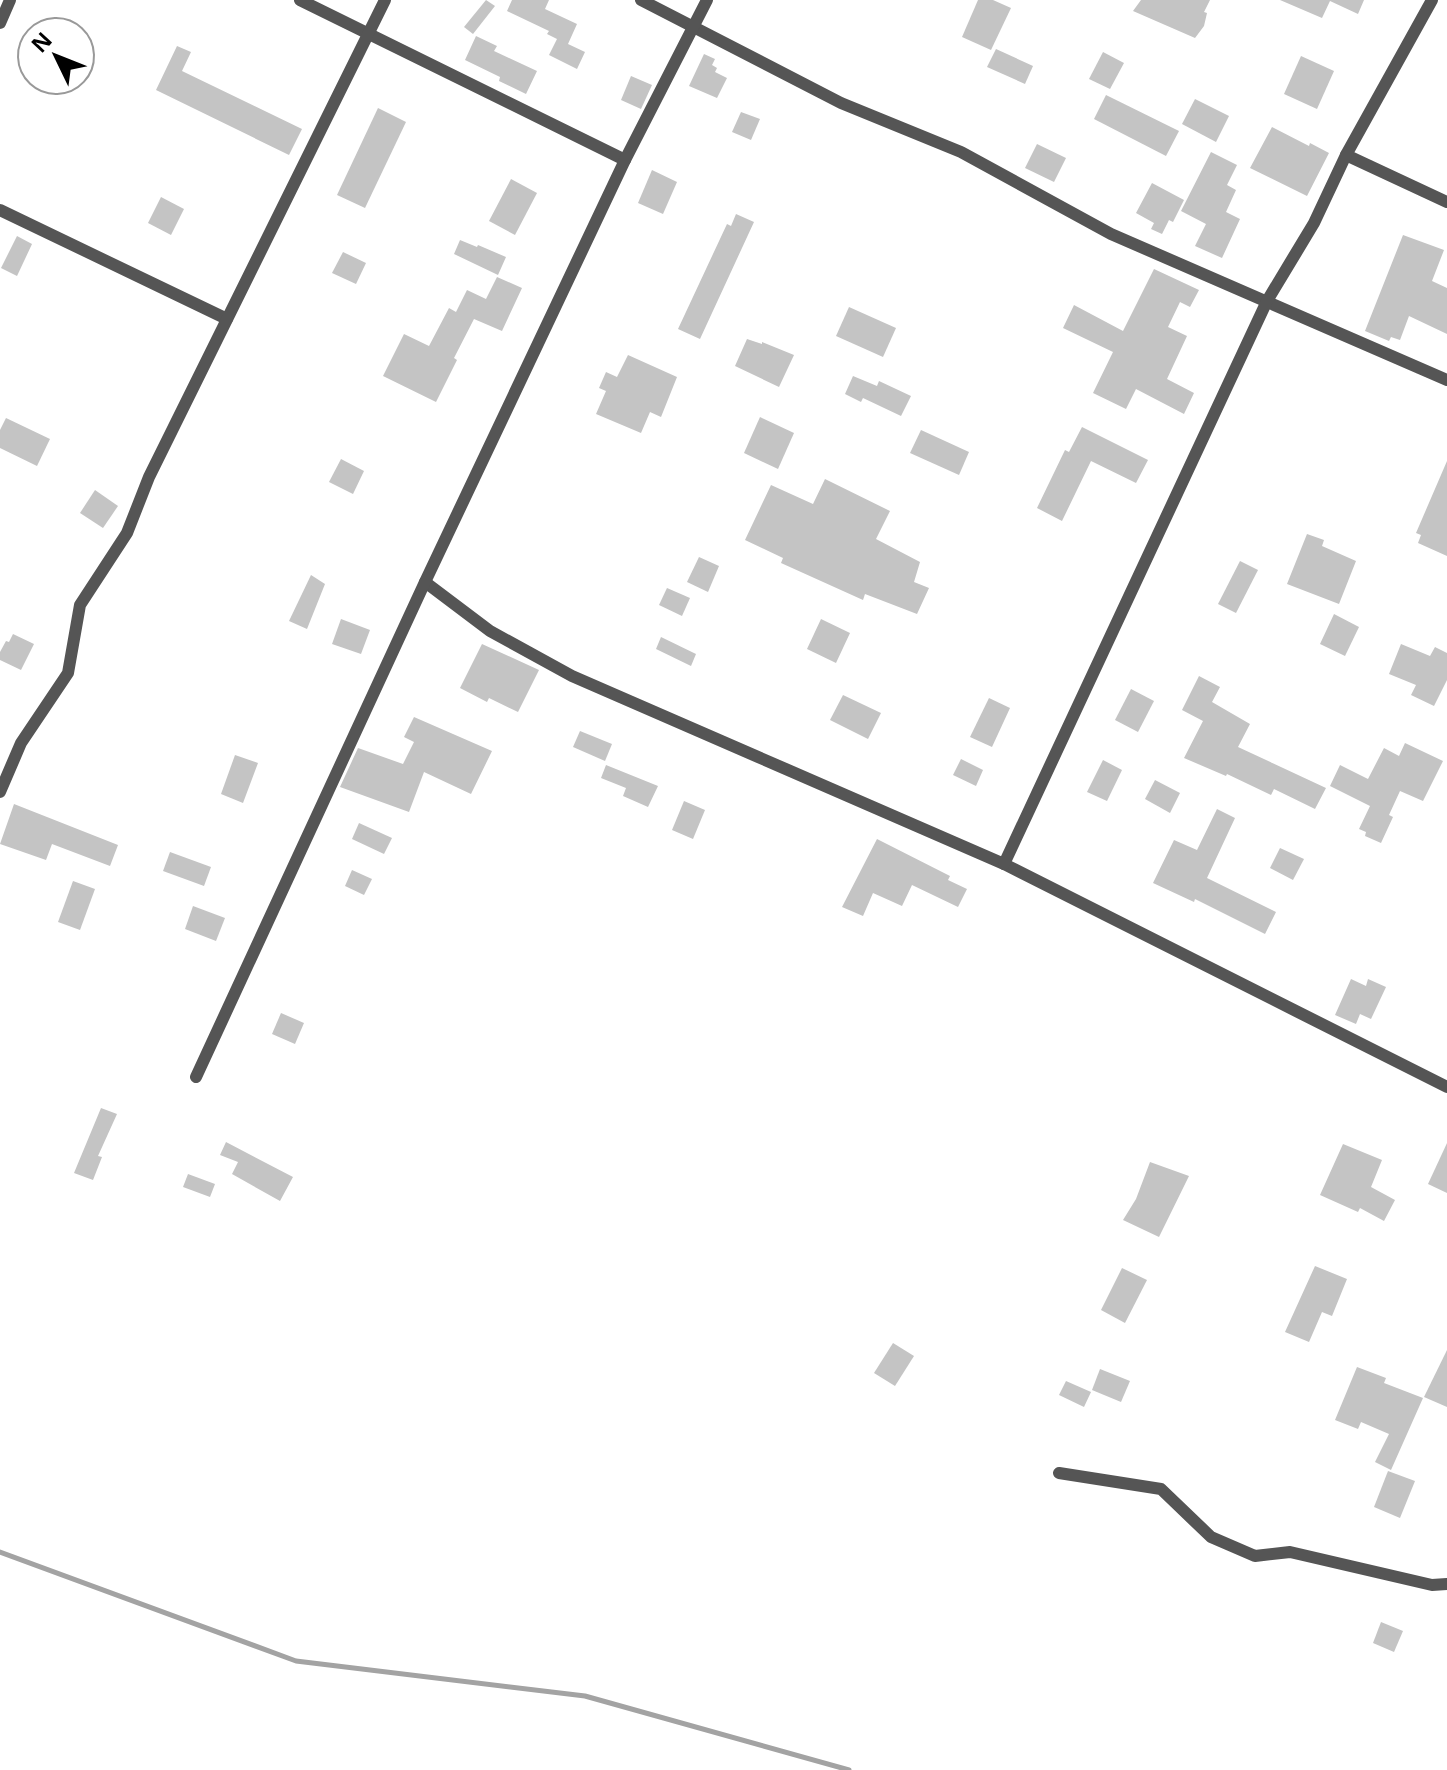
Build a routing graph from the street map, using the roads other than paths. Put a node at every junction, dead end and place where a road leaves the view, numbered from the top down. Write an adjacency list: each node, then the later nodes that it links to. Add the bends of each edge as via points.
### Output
1 (10, 0): 7 (street)
2 (300, 0): 9 (street)
3 (385, 0): 9 (street)
4 (641, 0): 8 (street)
5 (707, 0): 8 (street)
6 (1432, 0): 10 (street)
7 (0, 23)
8 (693, 28): 11 (street); 14 (street, via 841,103 961,152 1111,234)
9 (368, 34): 11 (street); 15 (street)
10 (1346, 155): 12 (street); 14 (street, via 1314,223)
11 (625, 160): 17 (street)
12 (1447, 202)
13 (0, 210): 15 (street)
14 (1267, 301): 16 (street); 19 (street)
15 (227, 319): 18 (street, via 127,533 80,605 68,673 21,743)
16 (1447, 380)
17 (425, 582): 19 (street, via 490,631 572,676); 20 (street)
18 (0, 792)
19 (1004, 864): 21 (street)
20 (196, 1077)
21 (1447, 1087)
22 (1059, 1473): 23 (street, via 1161,1489 1211,1537 1255,1556 1290,1552)
23 (1447, 1584)

